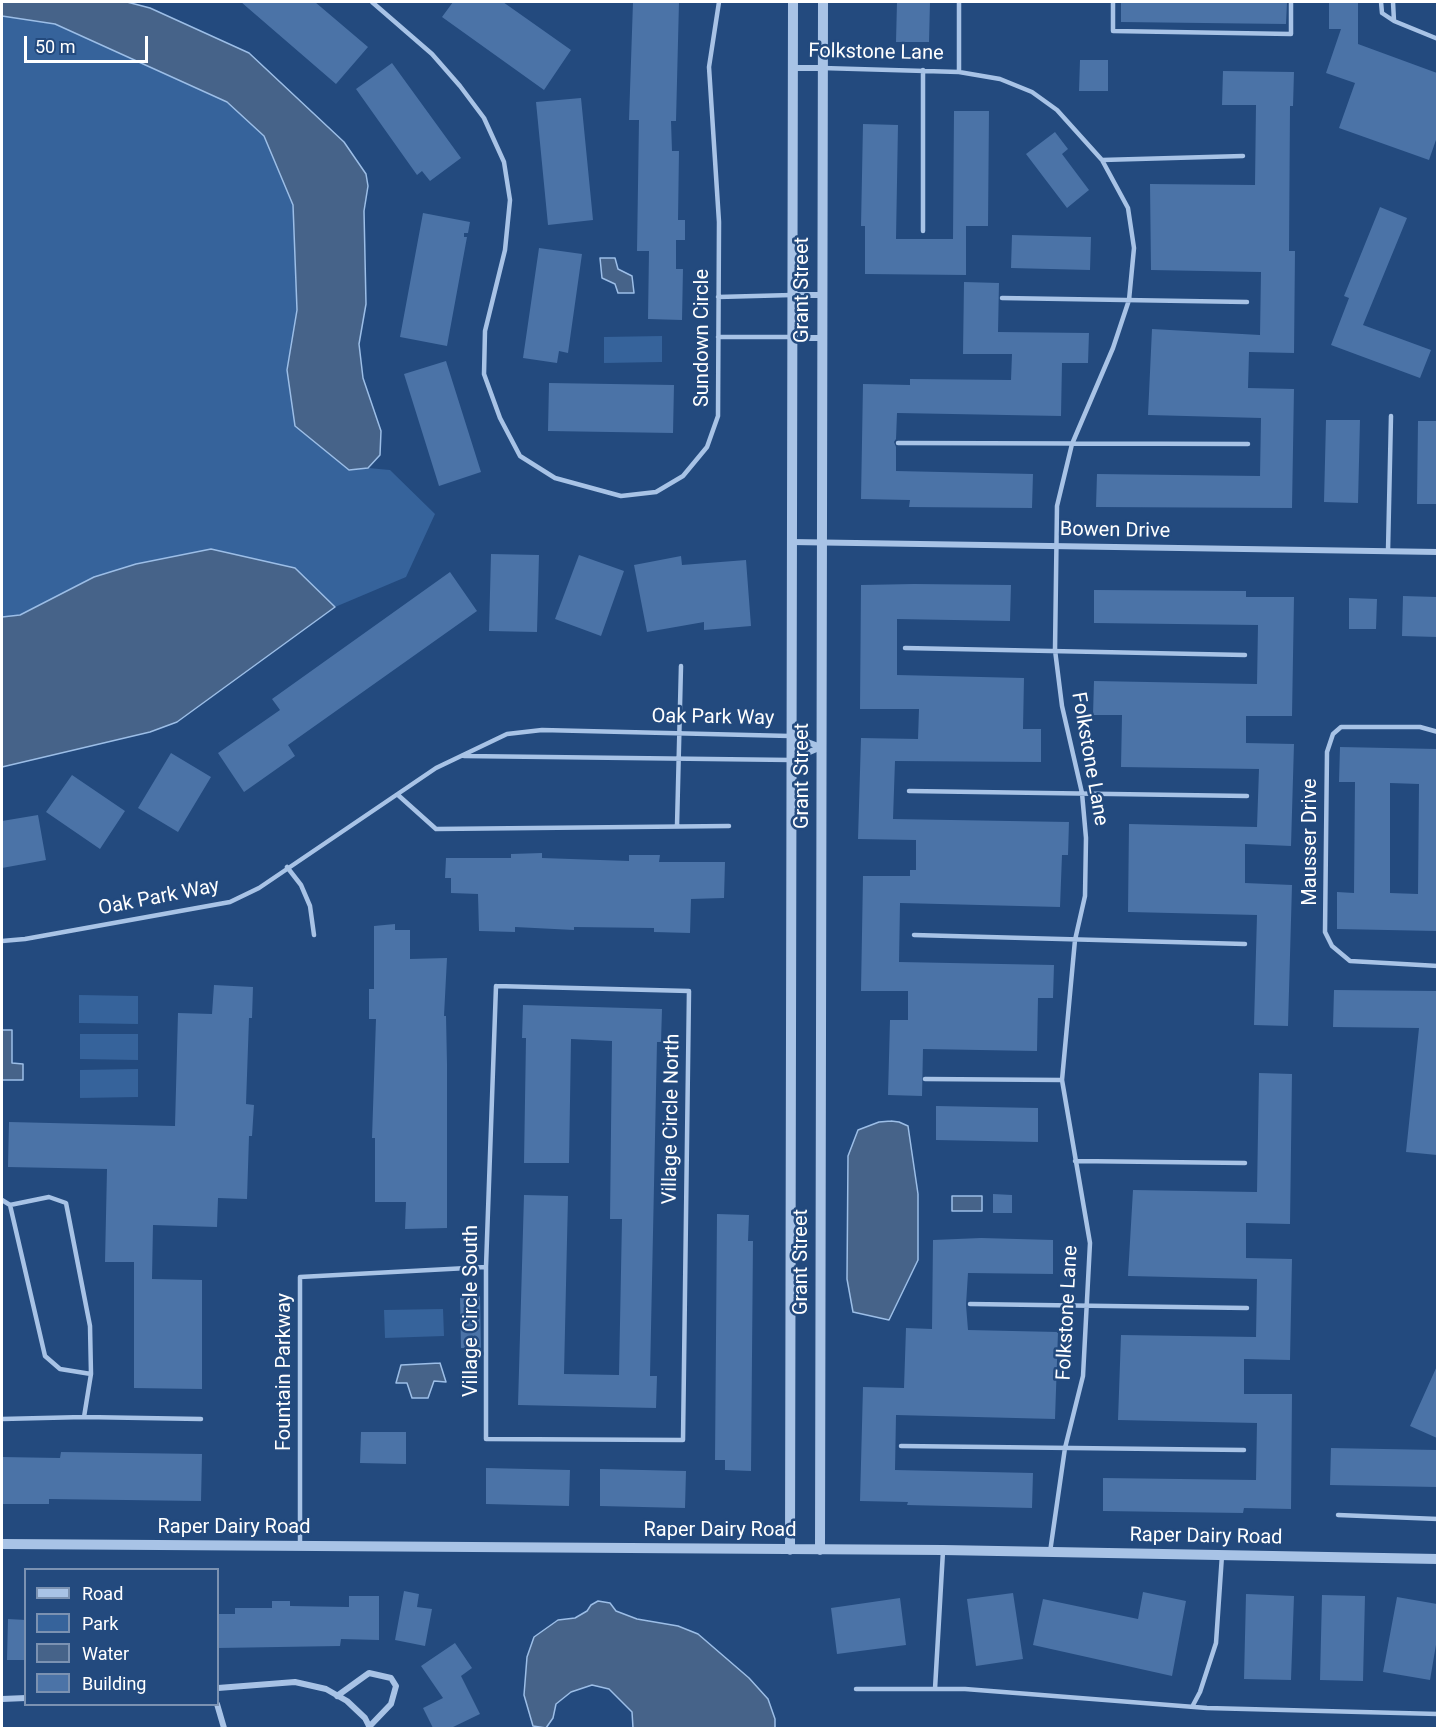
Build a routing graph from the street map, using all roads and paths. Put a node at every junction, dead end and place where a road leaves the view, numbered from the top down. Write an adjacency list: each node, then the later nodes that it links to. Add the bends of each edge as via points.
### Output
1 (372, 2): 25 (lane, Sundown Circle, via 432,54 460,86 484,118 504,162 510,200 505,250 485,331 484,374 500,418 520,456 555,478 621,496 656,492 684,476 707,447 718,416)
2 (719, 2): 21 (lane, Sundown Circle, via 709,67 719,222)
3 (793, 2): 12 (street, Grant Street)
4 (823, 2): 13 (street, Grant Street)
5 (959, 2): 15 (lane, Folkstone Lane)
6 (1113, 2): 7 (lane, via 1113,31 1291,34)
7 (1291, 2)
8 (1380, 2): 10 (lane, via 1382,13)
9 (1393, 2): 10 (lane)
10 (1394, 21): 11 (lane)
11 (1437, 39)
12 (792, 68): 13 (street, Folkstone Lane); 19 (street, Grant Street)
13 (822, 68): 14 (lane, Folkstone Lane); 20 (street, Grant Street)
14 (923, 70): 15 (lane, Folkstone Lane); 18 (lane)
15 (959, 72): 17 (lane, Folkstone Lane, via 1000,79 1032,92 1057,110)
16 (1243, 156): 17 (lane)
17 (1102, 160): 23 (lane, Folkstone Lane, via 1128,208 1134,248)
18 (923, 231)
19 (792, 295): 20 (street); 21 (lane); 26 (street, Grant Street)
20 (821, 295): 27 (street, Grant Street)
21 (718, 297): 25 (lane, Sundown Circle)
22 (1002, 298): 23 (lane)
23 (1130, 300): 24 (lane); 30 (lane, Folkstone Lane)
24 (1247, 302)
25 (718, 338): 26 (lane)
26 (791, 338): 27 (street); 32 (street, Grant Street)
27 (821, 338): 33 (street, Grant Street)
28 (1391, 416): 35 (lane)
29 (898, 443): 30 (lane)
30 (1072, 444): 31 (lane); 34 (lane, Folkstone Lane, via 1057,506)
31 (1248, 444)
32 (791, 542): 33 (street, Bowen Drive); 43 (street, Grant Street)
33 (821, 543): 34 (street, Bowen Drive); 44 (street, Grant Street)
34 (1055, 546): 35 (street, Bowen Drive); 38 (lane, Folkstone Lane)
35 (1388, 551): 36 (street, Bowen Drive)
36 (1437, 552)
37 (905, 648): 38 (lane)
38 (1054, 650): 39 (lane); 49 (lane, Folkstone Lane)
39 (1245, 655)
40 (681, 666): 42 (lane)
41 (1437, 732): 60 (lane, Mausser Drive, via 1420,727 1341,727 1333,734 1327,752 1325,932 1332,946 1350,961)
42 (679, 733): 43 (lane, Oak Park Way); 45 (lane, Oak Park Way, via 542,730 507,734); 46 (lane)
43 (791, 736): 44 (street, Oak Park Way); 47 (street, Grant Street)
44 (821, 747): 47 (street, Oak Park Way); 85 (street, Grant Street)
45 (461, 756): 46 (lane, Oak Park Way); 50 (lane, Oak Park Way)
46 (679, 759): 47 (lane, Oak Park Way); 52 (lane)
47 (791, 760): 84 (street, Grant Street)
48 (909, 791): 49 (lane)
49 (1082, 793): 51 (lane); 57 (lane, Folkstone Lane, via 1085,896)
50 (398, 795): 52 (lane, via 436,829); 54 (lane, Oak Park Way)
51 (1247, 796)
52 (677, 826): 53 (lane)
53 (729, 826)
54 (287, 867): 55 (lane, via 310,906); 58 (lane, Oak Park Way, via 259,888 230,902)
55 (314, 935)
56 (914, 935): 57 (lane)
57 (1075, 940): 59 (lane); 63 (lane, Folkstone Lane)
58 (2, 941)
59 (1245, 944)
60 (1437, 966)
61 (496, 986): 68 (lane, Village Circle South); 76 (lane, Village Circle North, via 689,992)
62 (925, 1079): 63 (lane)
63 (1062, 1080): 64 (lane, Folkstone Lane)
64 (1075, 1161): 65 (lane); 70 (lane, Folkstone Lane, via 1090,1243)
65 (1245, 1163)
66 (2, 1200): 67 (lane)
67 (10, 1205): 72 (lane, via 45,1356 60,1369); 72 (lane, via 49,1197 66,1203 90,1326)
68 (486, 1267): 76 (lane, Village Circle South, via 486,1439); 83 (lane, Fountain Parkway, via 300,1277)
69 (970, 1304): 70 (lane)
70 (1089, 1305): 71 (lane); 78 (lane, Folkstone Lane, via 1083,1376)
71 (1247, 1308)
72 (91, 1374): 73 (lane)
73 (84, 1417): 74 (lane); 75 (lane)
74 (2, 1419)
75 (201, 1419)
76 (683, 1440)
77 (901, 1446): 78 (lane)
78 (1065, 1448): 79 (lane); 87 (lane, Folkstone Lane)
79 (1244, 1450)
80 (1338, 1515): 81 (lane)
81 (1437, 1519)
82 (2, 1544): 83 (street, Raper Dairy Road)
83 (300, 1546): 84 (street, Raper Dairy Road)
84 (790, 1550): 85 (street, Raper Dairy Road)
85 (820, 1550): 86 (street, Raper Dairy Road)
86 (943, 1551): 87 (street, Raper Dairy Road); 92 (lane)
87 (1050, 1552): 88 (street, Raper Dairy Road)
88 (1222, 1555): 89 (street, Raper Dairy Road); 97 (lane, via 1216,1643)
89 (1437, 1559)
90 (219, 1688): 93 (street, via 295,1682)
91 (856, 1689): 92 (lane)
92 (935, 1689): 97 (lane)
93 (337, 1695): 100 (street, via 365,1718); 100 (street, via 369,1673 391,1678 396,1686 391,1704)
94 (24, 1698): 95 (street)
95 (2, 1699)
96 (218, 1706): 99 (street)
97 (1192, 1707): 98 (lane)
98 (1437, 1714)
99 (224, 1728)
100 (370, 1728)

